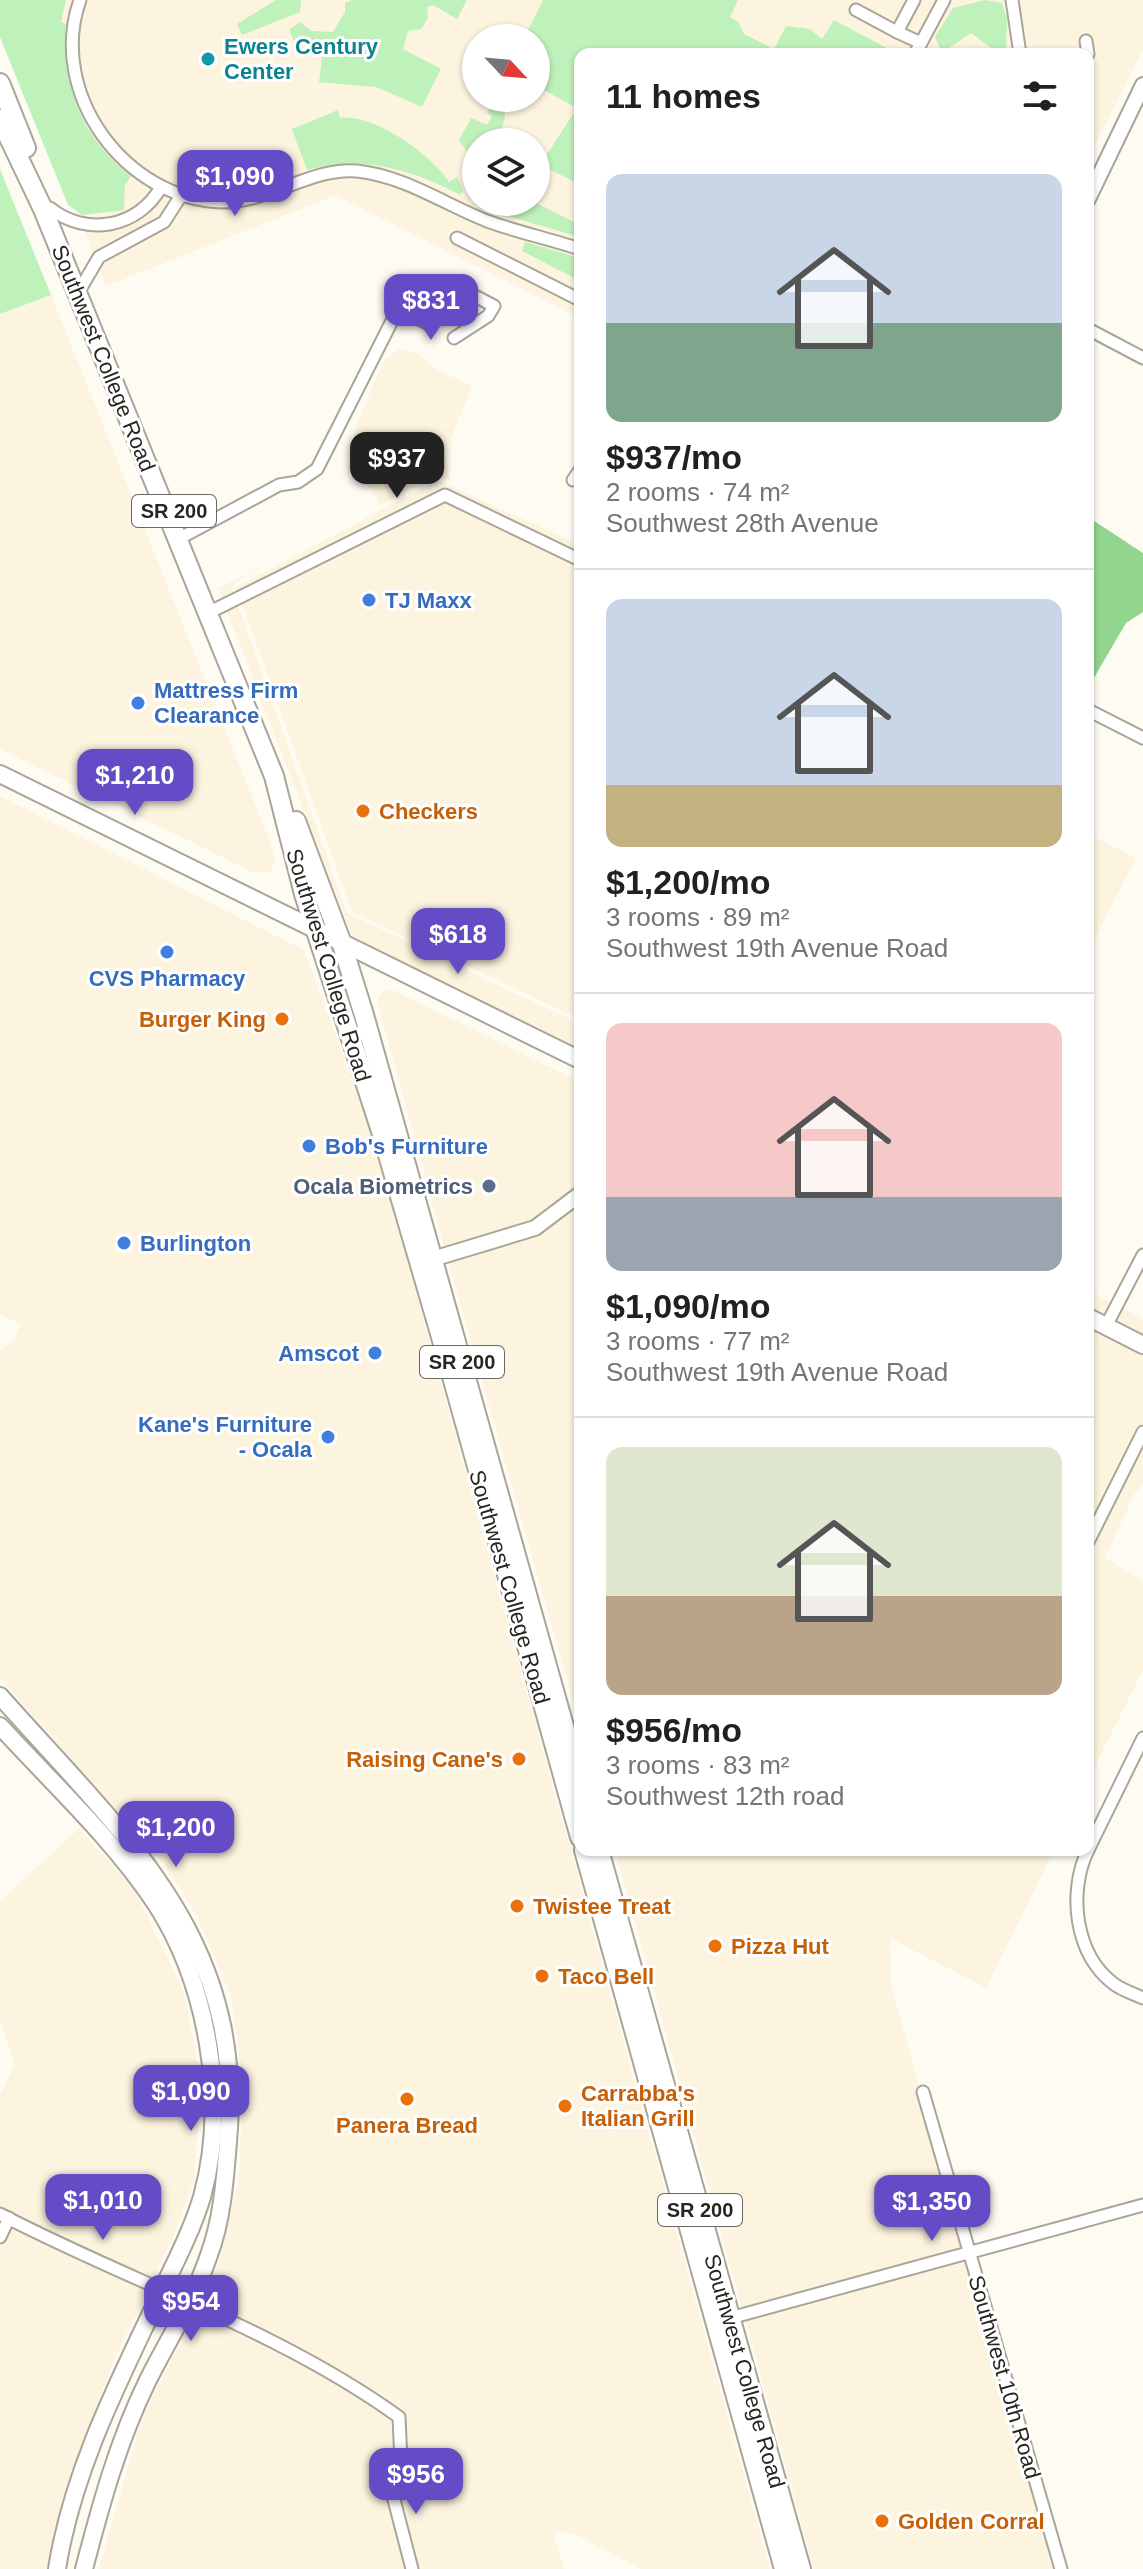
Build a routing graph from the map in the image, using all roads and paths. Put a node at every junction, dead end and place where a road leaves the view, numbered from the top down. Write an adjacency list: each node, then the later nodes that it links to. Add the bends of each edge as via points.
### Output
1 (80, 0): 15 (street, via 73,46 76,76 90,113 119,157)
2 (914, 0): 6 (street)
3 (944, 0): 8 (street)
4 (1012, 0): 9 (street)
5 (856, 10): 6 (street)
6 (897, 32): 8 (street)
7 (1086, 41): 10 (street)
8 (918, 48)
9 (1019, 48)
10 (1087, 48)
11 (0, 83): 18 (main road, Southwest College Road / SR 200)
12 (1143, 85): 13 (street)
13 (1139, 103): 16 (street)
14 (0, 119): 32 (main road, Southwest College Road / SR 200, via 49,222 274,776)
15 (161, 187): 17 (street); 18 (street, via 137,213 108,224 80,224)
16 (1094, 188)
17 (182, 194): 20 (street, via 222,202 253,199 337,171 358,171 397,180 486,220); 21 (street, via 164,222 99,257)
18 (50, 208): 21 (main road, Southwest College Road / SR 200)
19 (457, 238): 22 (street)
20 (574, 247)
21 (82, 286): 26 (main road, Southwest College Road / SR 200)
22 (574, 297)
23 (1094, 332): 25 (street)
24 (454, 338): 26 (street, via 488,316 494,306 450,283 429,324 398,309 317,469)
25 (1143, 358)
26 (184, 536): 28 (main road, Southwest College Road / SR 200)
27 (574, 557): 28 (street, via 445,495)
28 (214, 610): 33 (main road, Southwest College Road / SR 200)
29 (1094, 713): 30 (street)
30 (1143, 738)
31 (0, 774): 32 (main road)
32 (316, 929): 33 (main road); 37 (main road, Southwest College Road / SR 200)
33 (341, 941): 34 (main road); 37 (main road, Southwest College Road / SR 200)
34 (574, 1057)
35 (574, 1199): 37 (street, via 535,1228)
36 (1143, 1255): 39 (street)
37 (425, 1261): 46 (main road, Southwest College Road / SR 200)
38 (1094, 1320): 39 (main road)
39 (1106, 1326): 40 (main road)
40 (1143, 1345)
41 (1143, 1432): 42 (street)
42 (1094, 1530)
43 (0, 1696): 58 (main road, via 141,1854 174,1900 200,1951 221,2013 232,2103 227,2163 210,2253)
44 (0, 1726): 57 (main road, via 157,1906 200,2009 212,2090 209,2158 202,2196)
45 (1143, 1738): 47 (street)
46 (574, 1784)
47 (1094, 1838)
48 (586, 1856): 63 (main road, Southwest College Road / SR 200)
49 (601, 1856): 59 (main road, Southwest College Road / SR 200)
50 (1085, 1856): 51 (street, via 1077,1876 1076,1914 1092,1958 1114,1984)
51 (1143, 1998)
52 (923, 2092): 56 (street, Southwest 10th Road)
53 (1143, 2205): 56 (street)
54 (5, 2216): 55 (street); 57 (street)
55 (0, 2237)
56 (968, 2251): 59 (street); 65 (street, Southwest 10th Road)
57 (163, 2289): 58 (street); 60 (main road, via 105,2409)
58 (190, 2302): 61 (main road, via 147,2382 111,2469); 62 (street, via 354,2384 399,2417 401,2462 392,2492)
59 (730, 2318): 64 (main road, Southwest College Road / SR 200)
60 (57, 2569)
61 (84, 2569)
62 (412, 2569)
63 (784, 2569)
64 (801, 2569)
65 (1061, 2569)

